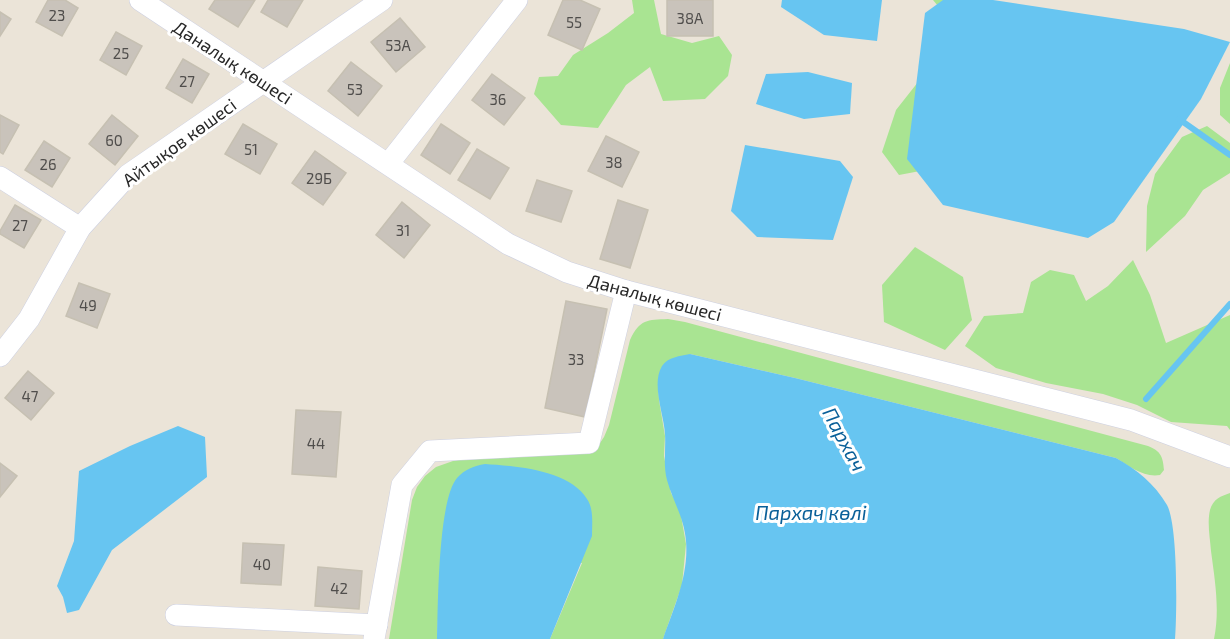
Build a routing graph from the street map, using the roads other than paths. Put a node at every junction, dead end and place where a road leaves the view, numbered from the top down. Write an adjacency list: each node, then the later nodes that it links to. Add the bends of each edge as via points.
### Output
1 (140, 0): 4 (street, Даналық көшесі)
2 (382, 0): 4 (street, Айтықов көшесі)
3 (517, 0): 5 (street)
4 (263, 82): 5 (street, Даналық көшесі); 7 (street, Айтықов көшесі, via 128,175)
5 (389, 164): 8 (street, Даналық көшесі, via 508,244 567,272)
6 (0, 177): 7 (street)
7 (80, 228): 9 (street, Айтықов көшесі, via 29,319)
8 (626, 291): 10 (street, Даналық көшесі, via 1131,420); 12 (street, via 589,443 430,451 402,485)
9 (0, 356)
10 (1230, 457)
11 (176, 615): 12 (street)
12 (375, 632)

